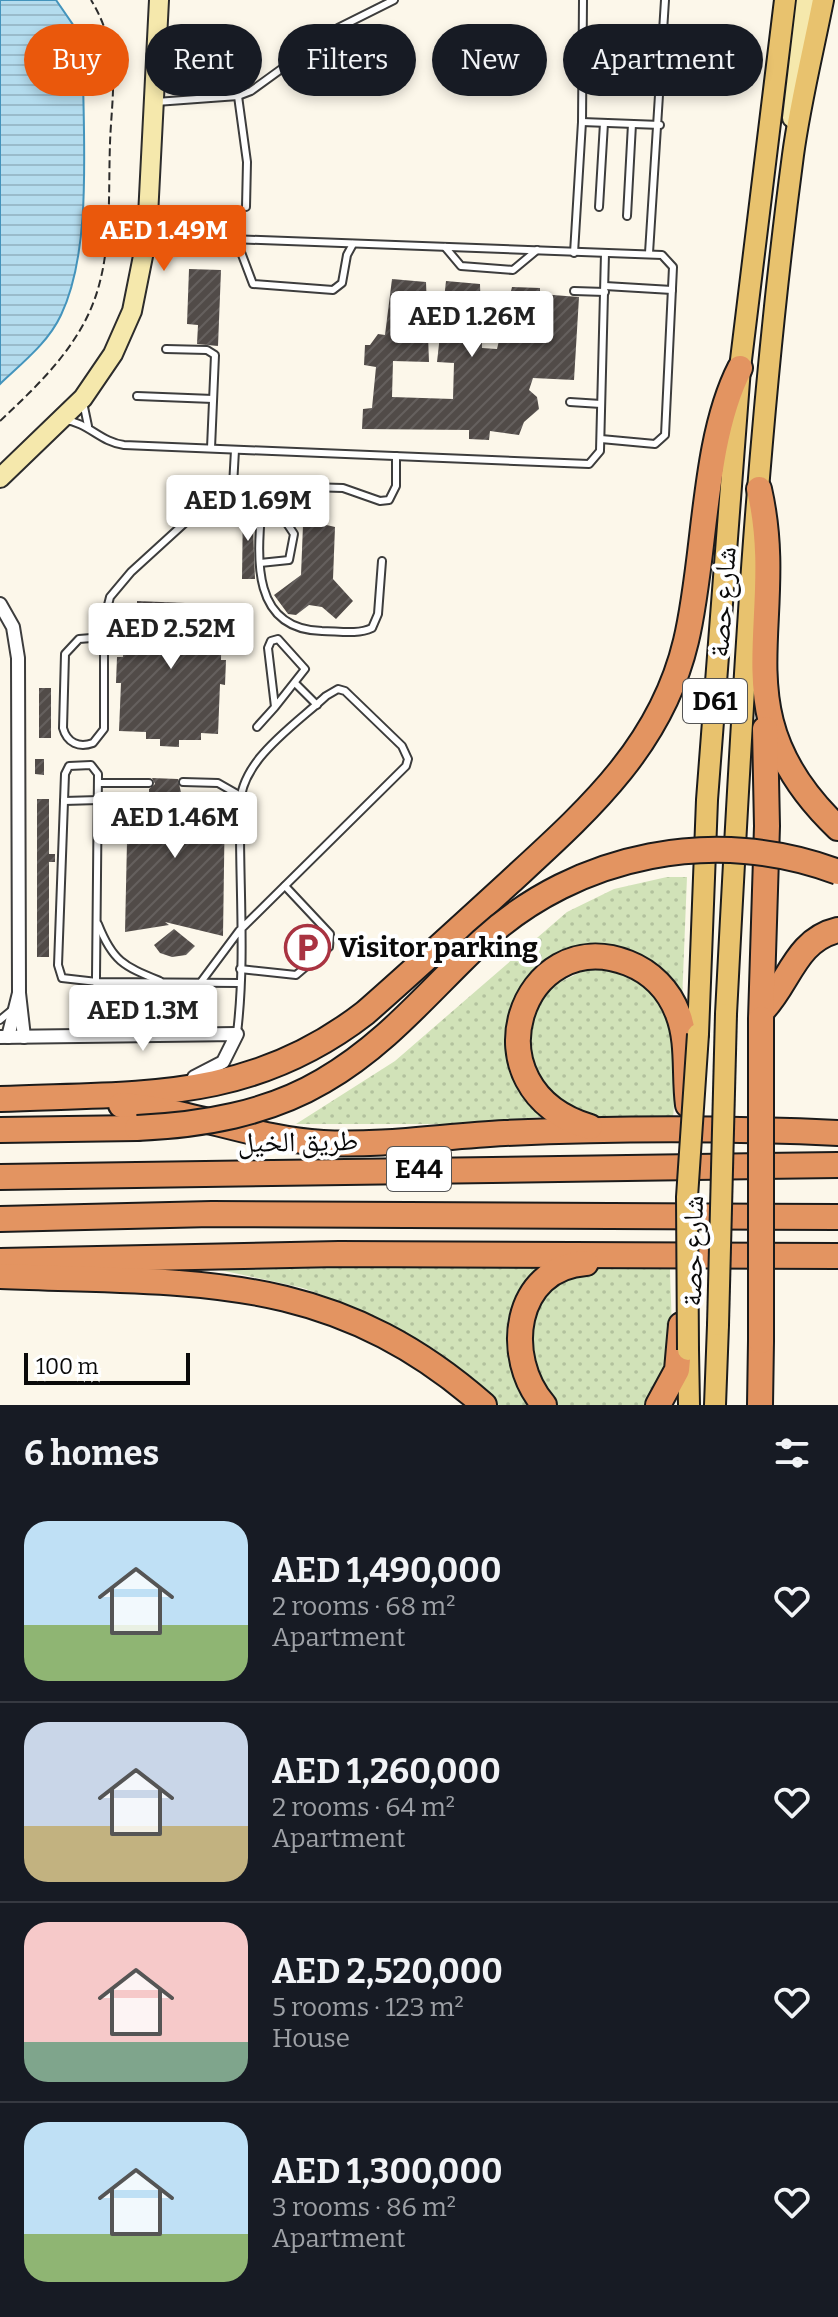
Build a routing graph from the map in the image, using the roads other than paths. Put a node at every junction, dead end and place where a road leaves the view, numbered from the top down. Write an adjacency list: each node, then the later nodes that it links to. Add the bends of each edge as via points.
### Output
1 (159, 0): 10 (street)
2 (394, 0): 8 (lane, via 338,28)
3 (583, 0): 11 (lane)
4 (665, 0): 14 (lane)
5 (785, 0): 31 (main road, شارع حصة / D61)
6 (806, 0): 15 (street, via 792,102)
7 (823, 0): 15 (main road, شارع حصة / D61)
8 (262, 84)
9 (238, 96): 10 (lane); 16 (lane, via 247,162)
10 (156, 102): 19 (street)
11 (582, 122): 12 (lane); 24 (lane)
12 (604, 123): 13 (lane); 17 (lane)
13 (632, 124): 14 (lane); 18 (lane)
14 (660, 125): 26 (lane)
15 (794, 153): 46 (main road, شارع حصة / D61)
16 (246, 207)
17 (599, 207)
18 (627, 216)
19 (147, 236): 20 (lane); 33 (street, via 139,288 123,333)
20 (236, 239): 21 (lane); 21 (lane, via 253,284 327,290 342,283)
21 (353, 244): 22 (lane)
22 (445, 247): 23 (lane); 23 (lane, via 461,266 513,270)
23 (537, 250): 24 (lane)
24 (574, 253): 25 (lane)
25 (605, 253): 26 (lane); 27 (lane)
26 (649, 253): 28 (lane, via 669,260)
27 (605, 289): 28 (lane); 29 (lane); 36 (lane)
28 (672, 290): 39 (lane, via 665,435 655,444)
29 (574, 291)
30 (166, 349): 34 (lane, via 213,353)
31 (740, 368): 84 (main road, شارع حصة / D61); 85 (highway, via 722,413 679,668 649,734 621,775 404,978 325,1041 274,1067 223,1084)
32 (137, 396): 34 (lane)
33 (83, 398): 37 (street); 38 (lane)
34 (213, 399): 40 (lane)
35 (570, 402): 36 (lane)
36 (601, 404): 39 (lane)
37 (62, 420): 38 (lane); 43 (street)
38 (90, 429): 40 (lane, via 115,444)
39 (601, 439): 42 (lane, via 599,457 589,464)
40 (211, 448): 41 (lane)
41 (235, 450): 42 (lane); 44 (lane)
42 (396, 456): 45 (lane, via 395,494 385,501 348,488)
43 (0, 478)
44 (233, 486): 45 (lane); 51 (lane, via 200,509 121,582 107,605)
45 (263, 486): 47 (lane)
46 (759, 489): 53 (highway, via 766,548); 109 (main road, شارع حصة / D61, bridge, via 726,1014)
47 (261, 522): 49 (lane); 49 (lane, via 286,522 294,534 289,560)
48 (382, 561): 49 (lane, via 377,619 362,632 311,631 289,622 262,591)
49 (260, 563)
50 (0, 604): 74 (street, via 13,627 18,658)
51 (104, 637): 51 (lane, via 104,729 93,743 78,745 63,728 65,654 79,639)
52 (296, 684): 54 (lane); 55 (lane); 55 (lane, via 304,666 274,639 268,648)
53 (764, 703): 63 (highway, via 792,775); 76 (highway)
54 (317, 705): 60 (lane, via 255,765); 65 (lane, via 331,692 345,691 402,746 408,759)
55 (275, 707): 56 (lane)
56 (257, 727)
57 (183, 782): 60 (lane, via 218,783)
58 (99, 783): 59 (lane); 61 (lane); 62 (lane, via 94,766 69,766)
59 (149, 783)
60 (239, 795): 68 (lane)
61 (99, 800): 62 (lane); 66 (lane)
62 (64, 801): 70 (lane, via 59,972 68,981)
63 (838, 828)
64 (838, 872): 89 (highway, bridge, via 777,855 719,849 651,854 602,869 552,890 493,931 415,1012 325,1080 276,1103 232,1116 137,1128)
65 (285, 886): 68 (lane); 69 (lane, via 330,934 329,947 296,975)
66 (96, 919): 70 (lane); 71 (lane, via 119,962)
67 (838, 930): 76 (highway, via 801,952)
68 (239, 931): 69 (lane); 72 (lane)
69 (240, 969): 73 (lane)
70 (97, 982): 71 (lane); 75 (lane)
71 (163, 982): 72 (lane)
72 (201, 982): 73 (lane)
73 (240, 983): 78 (lane)
74 (19, 1008): 77 (lane); 81 (street); 82 (street); 83 (street)
75 (97, 1011): 79 (lane); 80 (lane)
76 (762, 1015): 104 (highway, bridge)
77 (0, 1020)
78 (237, 1034): 80 (street); 85 (street, via 227,1057 213,1070)
79 (88, 1035): 80 (street); 81 (street)
80 (107, 1035)
81 (49, 1036): 83 (street)
82 (4, 1037): 83 (street)
83 (24, 1037)
84 (692, 1044): 88 (highway, bridge); 90 (highway, via 660,984 619,960 585,958 544,978 524,1006 517,1028 525,1076 559,1114)
85 (122, 1093): 86 (highway)
86 (25, 1098): 87 (highway); 90 (highway, via 156,1109 259,1136 319,1143)
87 (0, 1099)
88 (690, 1119): 102 (main road, شارع حصة, bridge)
89 (0, 1130)
90 (604, 1130): 91 (highway)
91 (830, 1131)
92 (838, 1165): 93 (highway, طريق الخيل / E44)
93 (0, 1177)
94 (838, 1217): 95 (highway, E44, via 212,1214)
95 (0, 1219)
96 (810, 1256): 97 (highway); 98 (highway); 100 (highway)
97 (838, 1256)
98 (657, 1257): 99 (highway, via 339,1254); 106 (highway, via 575,1264 551,1274 536,1289 521,1317 518,1348 528,1382)
99 (0, 1261)
100 (838, 1263)
101 (0, 1276): 105 (highway, via 188,1282 286,1297 383,1335)
102 (686, 1280): 103 (highway, bridge)
103 (684, 1349): 107 (highway); 108 (main road)
104 (761, 1373): 110 (highway); 111 (highway)
105 (484, 1405)
106 (544, 1405)
107 (658, 1405)
108 (689, 1405)
109 (715, 1405)
110 (760, 1405)
111 (777, 1405)

